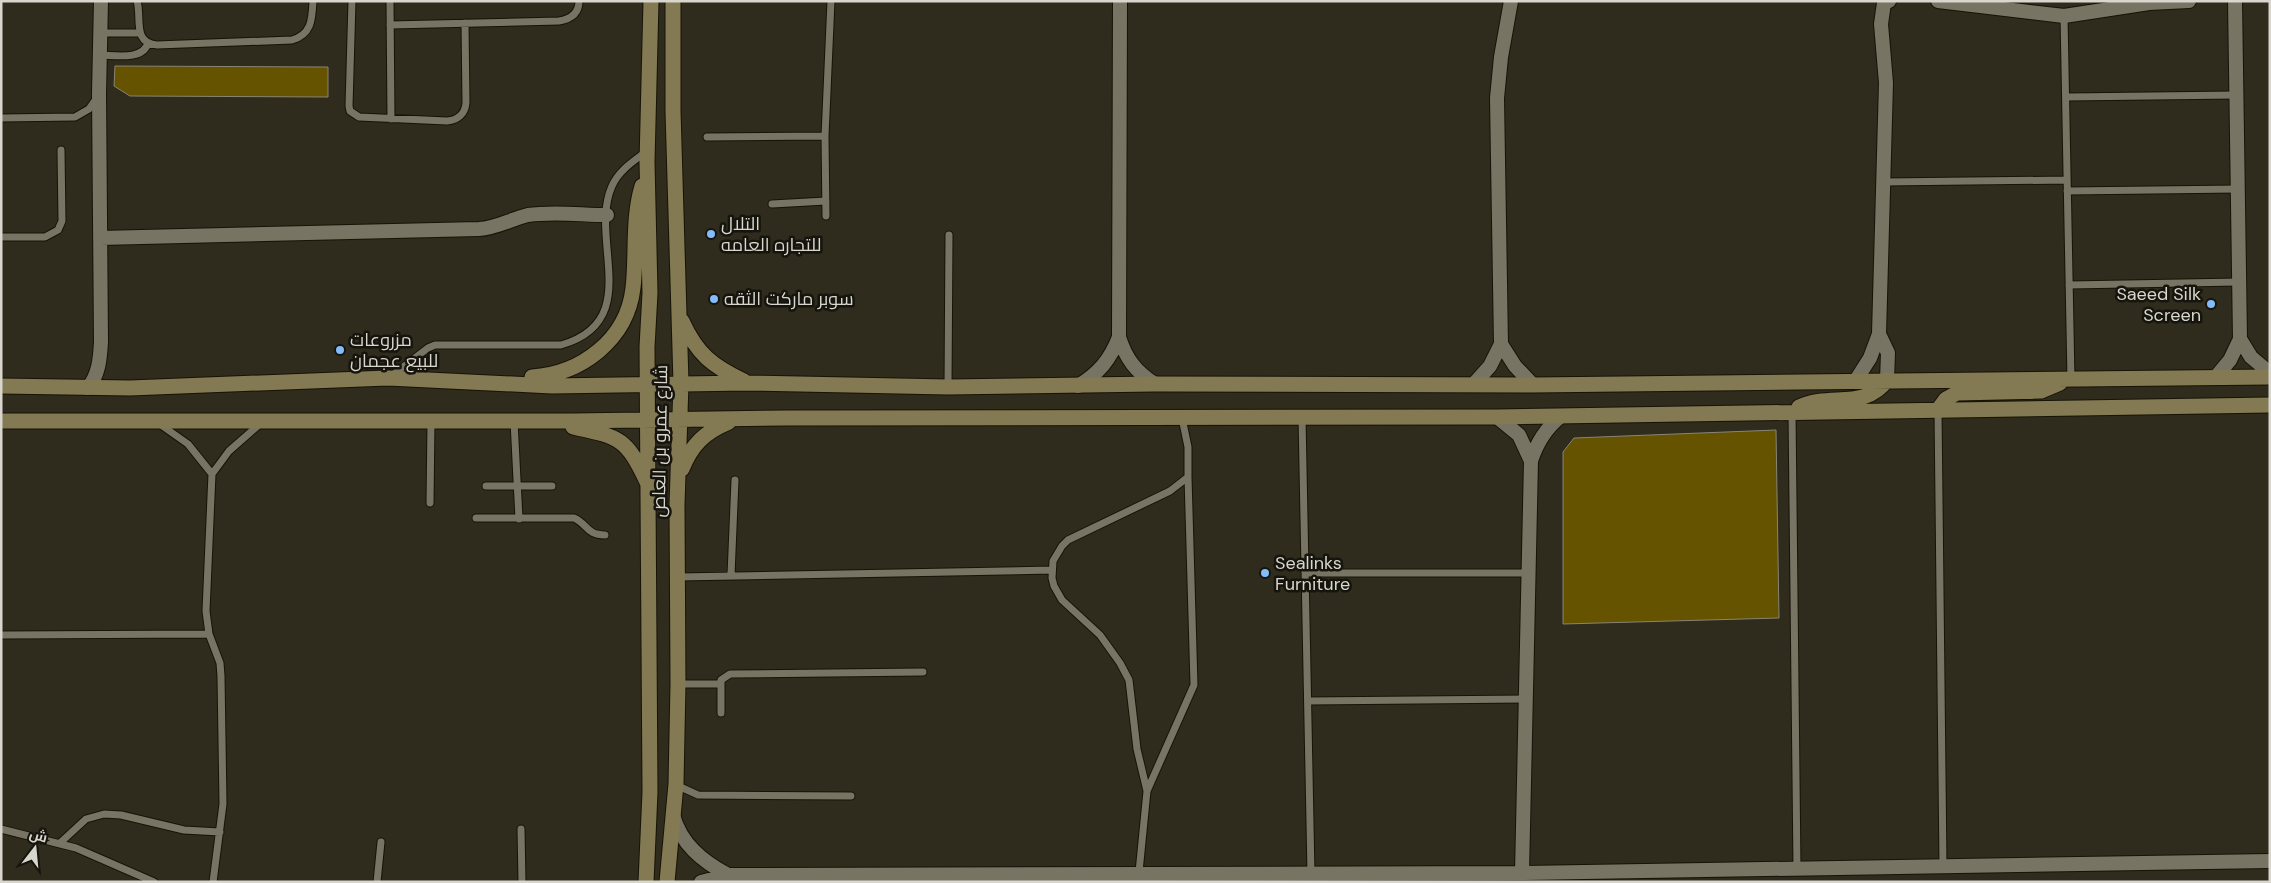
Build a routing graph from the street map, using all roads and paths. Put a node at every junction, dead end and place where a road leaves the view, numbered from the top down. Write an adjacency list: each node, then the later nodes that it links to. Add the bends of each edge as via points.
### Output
1 (101, 1): 19 (street)
2 (138, 1): 20 (lane)
3 (313, 1): 21 (lane, via 310,28 292,40)
4 (352, 1): 27 (lane, via 348,106 359,117)
5 (390, 1): 18 (lane)
6 (579, 1): 17 (lane, via 576,12 566,20)
7 (651, 1): 31 (main road, شارع عمرو بن العاص)
8 (673, 1): 46 (main road, شارع عمرو بن العاص)
9 (831, 1): 28 (lane)
10 (1120, 1): 48 (street)
11 (1511, 1): 50 (street, via 1497,98)
12 (1938, 1): 16 (street)
13 (2189, 1): 16 (street)
14 (2235, 1): 24 (street)
15 (1885, 2): 34 (street, via 1881,24 1886,83)
16 (2064, 16): 25 (lane)
17 (465, 23): 18 (lane); 27 (lane, via 466,103 463,114 447,121)
18 (390, 25): 27 (lane)
19 (100, 33): 20 (lane); 22 (street)
20 (140, 33): 21 (lane)
21 (148, 43): 22 (lane, via 140,54)
22 (100, 55): 23 (street)
23 (99, 93): 26 (lane, via 89,109 76,116); 43 (street)
24 (2236, 95): 25 (lane); 35 (street)
25 (2066, 97): 33 (lane)
26 (1, 118)
27 (390, 119)
28 (825, 136): 29 (lane); 37 (lane)
29 (707, 137)
30 (61, 150): 42 (lane, via 62,221 58,230 45,237)
31 (647, 151): 32 (main road, شارع عمرو بن العاص); 39 (lane, via 617,178 609,196)
32 (647, 172): 54 (main road, via 636,216 631,299 623,321 604,347 578,366 548,376 448,376); 61 (main road, شارع عمرو بن العاص)
33 (2067, 180): 34 (lane); 36 (lane)
34 (1883, 182): 47 (street)
35 (2238, 189): 36 (lane); 44 (street)
36 (2068, 192): 45 (lane)
37 (826, 202): 38 (lane); 40 (lane)
38 (772, 204)
39 (607, 215): 43 (street, via 537,214 494,227 479,228); 52 (lane, via 608,300 599,321 582,336 572,342 549,346 435,345)
40 (826, 216)
41 (949, 235): 66 (lane)
42 (1, 237)
43 (100, 238): 67 (street, via 101,354 95,379)
44 (2239, 282): 45 (lane); 49 (street)
45 (2069, 285): 57 (lane)
46 (679, 312): 58 (main road, شارع عمرو بن العاص); 59 (main road, via 699,351 722,371)
47 (1879, 334): 55 (street, via 1870,358); 56 (street, via 1888,353)
48 (1119, 338): 60 (street, via 1132,365); 65 (street, via 1104,366)
49 (2240, 339): 51 (street, via 2251,357); 53 (street, via 2230,360)
50 (1502, 344): 62 (street, via 1490,366); 63 (street, via 1515,366)
51 (2270, 375): 53 (main road)
52 (388, 378): 54 (main road); 67 (main road)
53 (2215, 378): 57 (main road)
54 (429, 380): 61 (main road, via 552,386)
55 (1856, 380): 56 (main road); 63 (main road)
56 (1887, 380): 57 (main road); 70 (main road, via 1870,396 1811,402)
57 (2067, 380): 69 (main road, via 2042,391 1957,392)
58 (681, 383): 59 (main road); 61 (main road); 76 (main road, شارع عمرو بن العاص)
59 (748, 383): 66 (main road)
60 (1155, 384): 62 (main road); 65 (main road)
61 (648, 385): 75 (main road, شارع عمرو بن العاص)
62 (1473, 385): 63 (main road)
63 (1533, 385)
64 (1, 386): 67 (main road)
65 (1078, 386): 66 (main road)
66 (948, 387)
67 (88, 388)
68 (2270, 406): 69 (main road)
69 (1938, 410): 70 (main road); 120 (lane)
70 (1792, 411): 71 (main road); 121 (lane)
71 (1561, 416): 74 (main road); 84 (street, via 1539,440)
72 (1182, 417): 73 (main road); 77 (main road); 86 (lane, via 1188,447)
73 (1302, 417): 74 (main road); 98 (lane)
74 (1496, 417): 84 (street, via 1519,435)
75 (648, 420): 76 (main road); 80 (main road); 92 (main road, شارع عمرو بن العاص)
76 (681, 420): 77 (main road); 88 (main road, شارع عمرو بن العاص)
77 (733, 420): 88 (main road, via 714,428 698,441 688,455)
78 (1, 421): 81 (main road)
79 (514, 421): 80 (main road); 83 (main road); 90 (lane)
80 (547, 421): 92 (main road, via 621,441 629,448)
81 (156, 422): 82 (main road); 85 (lane, via 188,444)
82 (262, 422): 83 (main road); 85 (lane, via 229,451)
83 (432, 422): 93 (lane)
84 (1531, 461): 99 (street)
85 (212, 474): 102 (lane, via 206,611)
86 (1188, 477): 97 (lane, via 1170,491 1068,540 1057,553); 111 (lane, via 1194,686)
87 (735, 480): 100 (lane)
88 (677, 482): 101 (main road, شارع عمرو بن العاص)
89 (486, 486): 90 (lane)
90 (518, 486): 91 (lane); 95 (lane)
91 (552, 486)
92 (648, 486): 131 (main road, شارع عمرو بن العاص, via 650,792)
93 (430, 503)
94 (476, 518): 95 (lane)
95 (519, 519): 96 (lane, via 574,518 590,532)
96 (605, 535)
97 (1052, 570): 100 (lane); 111 (lane, via 1057,593 1100,635 1129,680 1137,749)
98 (1305, 573): 99 (lane); 108 (lane)
99 (1529, 573): 107 (street)
100 (732, 576): 101 (lane)
101 (678, 577): 105 (main road, شارع عمرو بن العاص)
102 (209, 634): 103 (lane); 116 (lane, via 219,658 221,676 223,789)
103 (1, 635)
104 (923, 672): 106 (lane, via 730,674 723,677)
105 (678, 684): 106 (lane); 110 (main road, شارع عمرو بن العاص)
106 (720, 684): 109 (lane)
107 (1526, 699): 108 (lane); 122 (street)
108 (1308, 701): 123 (lane)
109 (721, 713)
110 (676, 784): 112 (lane, via 698,795); 113 (main road, شارع عمرو بن العاص)
111 (1147, 791): 126 (lane)
112 (851, 796)
113 (673, 815): 124 (street, via 687,844); 132 (main road, شارع عمرو بن العاص)
114 (1, 829): 118 (lane)
115 (521, 829): 130 (lane)
116 (220, 832): 118 (lane, via 184,830 104,814 86,819); 128 (lane)
117 (381, 842): 129 (lane)
118 (60, 843): 127 (lane)
119 (2270, 860): 120 (street)
120 (1943, 866): 121 (street)
121 (1797, 868): 125 (street)
122 (1522, 873): 123 (street); 125 (street)
123 (1312, 874): 126 (street)
124 (728, 875): 126 (street); 133 (street)
125 (1638, 876)
126 (1138, 878)
127 (151, 881)
128 (212, 882)
129 (377, 882)
130 (522, 882)
131 (646, 882)
132 (667, 882)
133 (701, 882)

